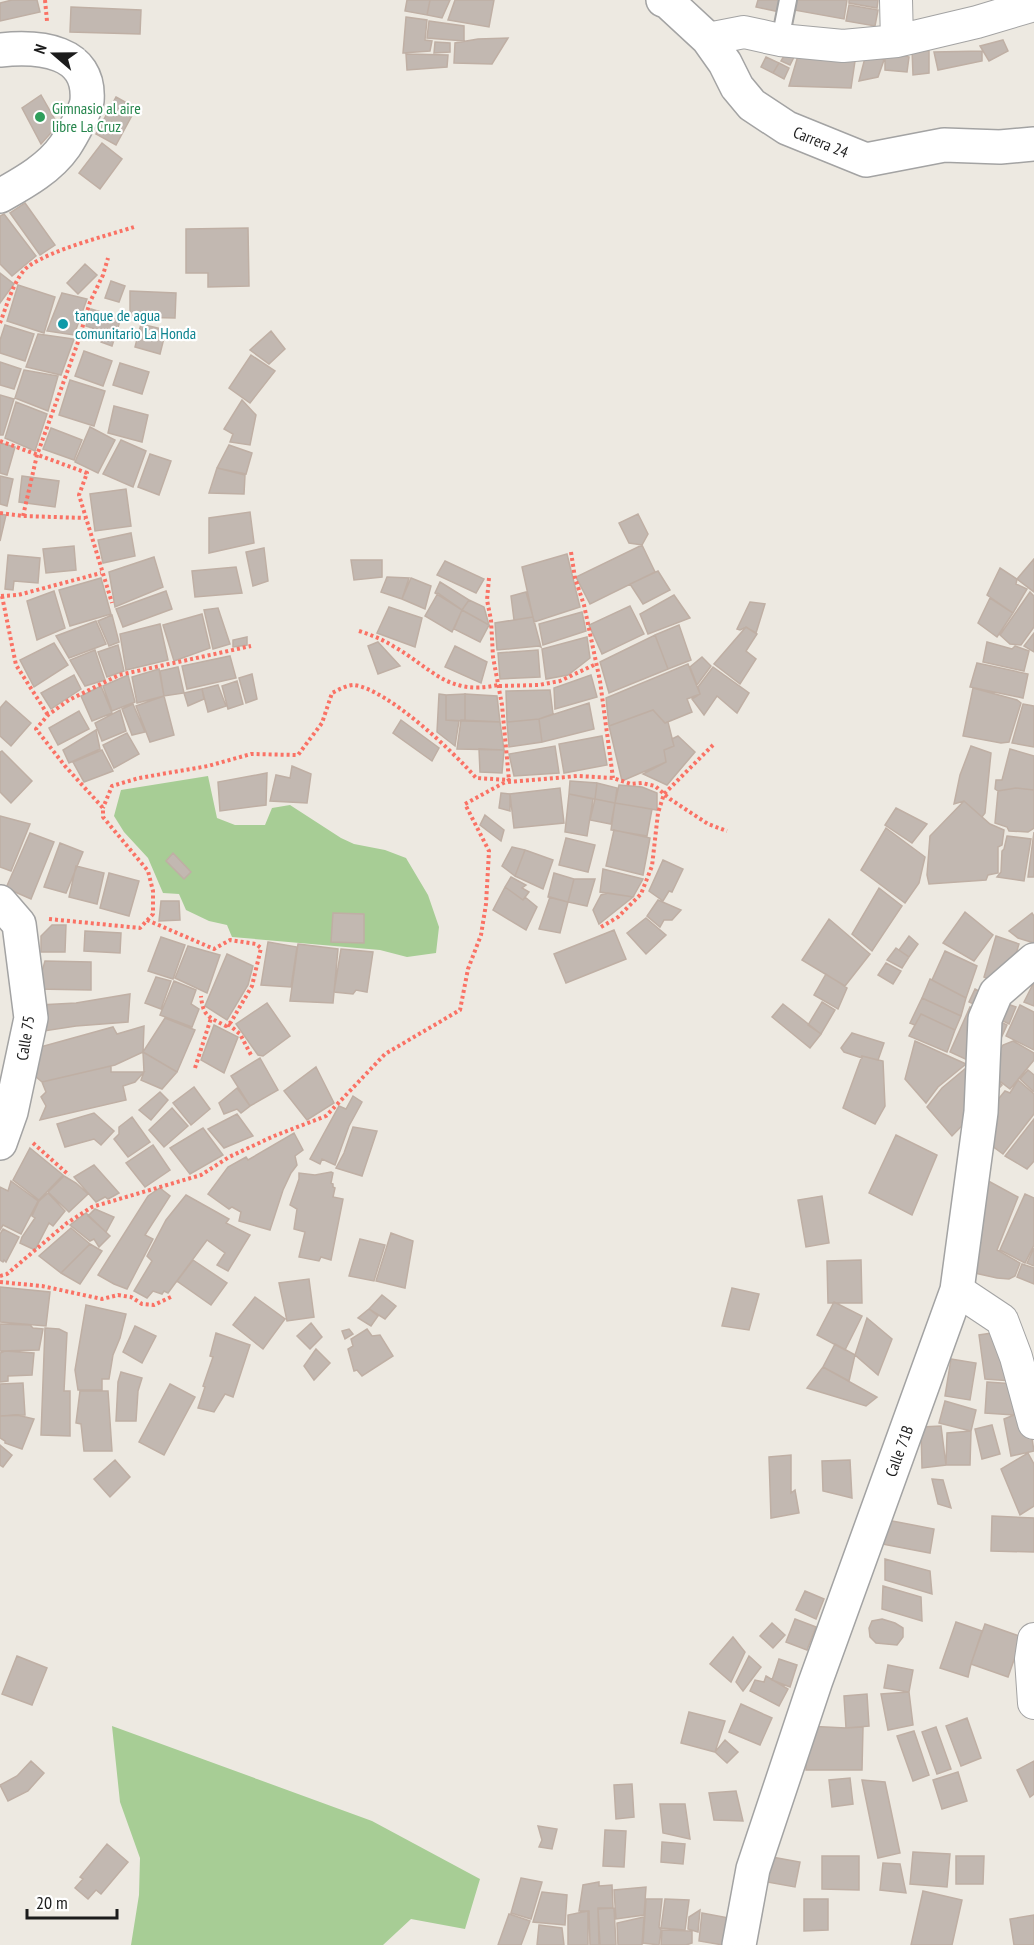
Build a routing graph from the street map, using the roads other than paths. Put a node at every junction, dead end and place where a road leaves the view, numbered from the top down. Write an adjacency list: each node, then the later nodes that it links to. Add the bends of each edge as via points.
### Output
1 (663, 0): 5 (street, Carrera 24)
2 (788, 0): 6 (lane)
3 (896, 0): 7 (street)
4 (1034, 5): 7 (street)
5 (708, 39): 6 (street, via 744,32); 9 (street, Carrera 24, via 752,105 787,129 866,160 944,145)
6 (780, 40): 7 (street, via 843,46)
7 (897, 41)
8 (0, 50): 10 (street, via 50,52 72,61 85,76 87,103 64,147 38,173)
9 (1034, 144)
10 (0, 196)
11 (9, 913): 13 (street, Calle 75, via 31,1018 11,1113)
12 (1034, 960): 14 (street, Calle 71B, via 996,993 985,1018 981,1112)
13 (0, 1143)
14 (957, 1290): 15 (street, via 1002,1320); 18 (street, Calle 71B, via 753,1869)
15 (1034, 1423)
16 (1034, 1640): 17 (street)
17 (1034, 1703)
18 (739, 1945)

